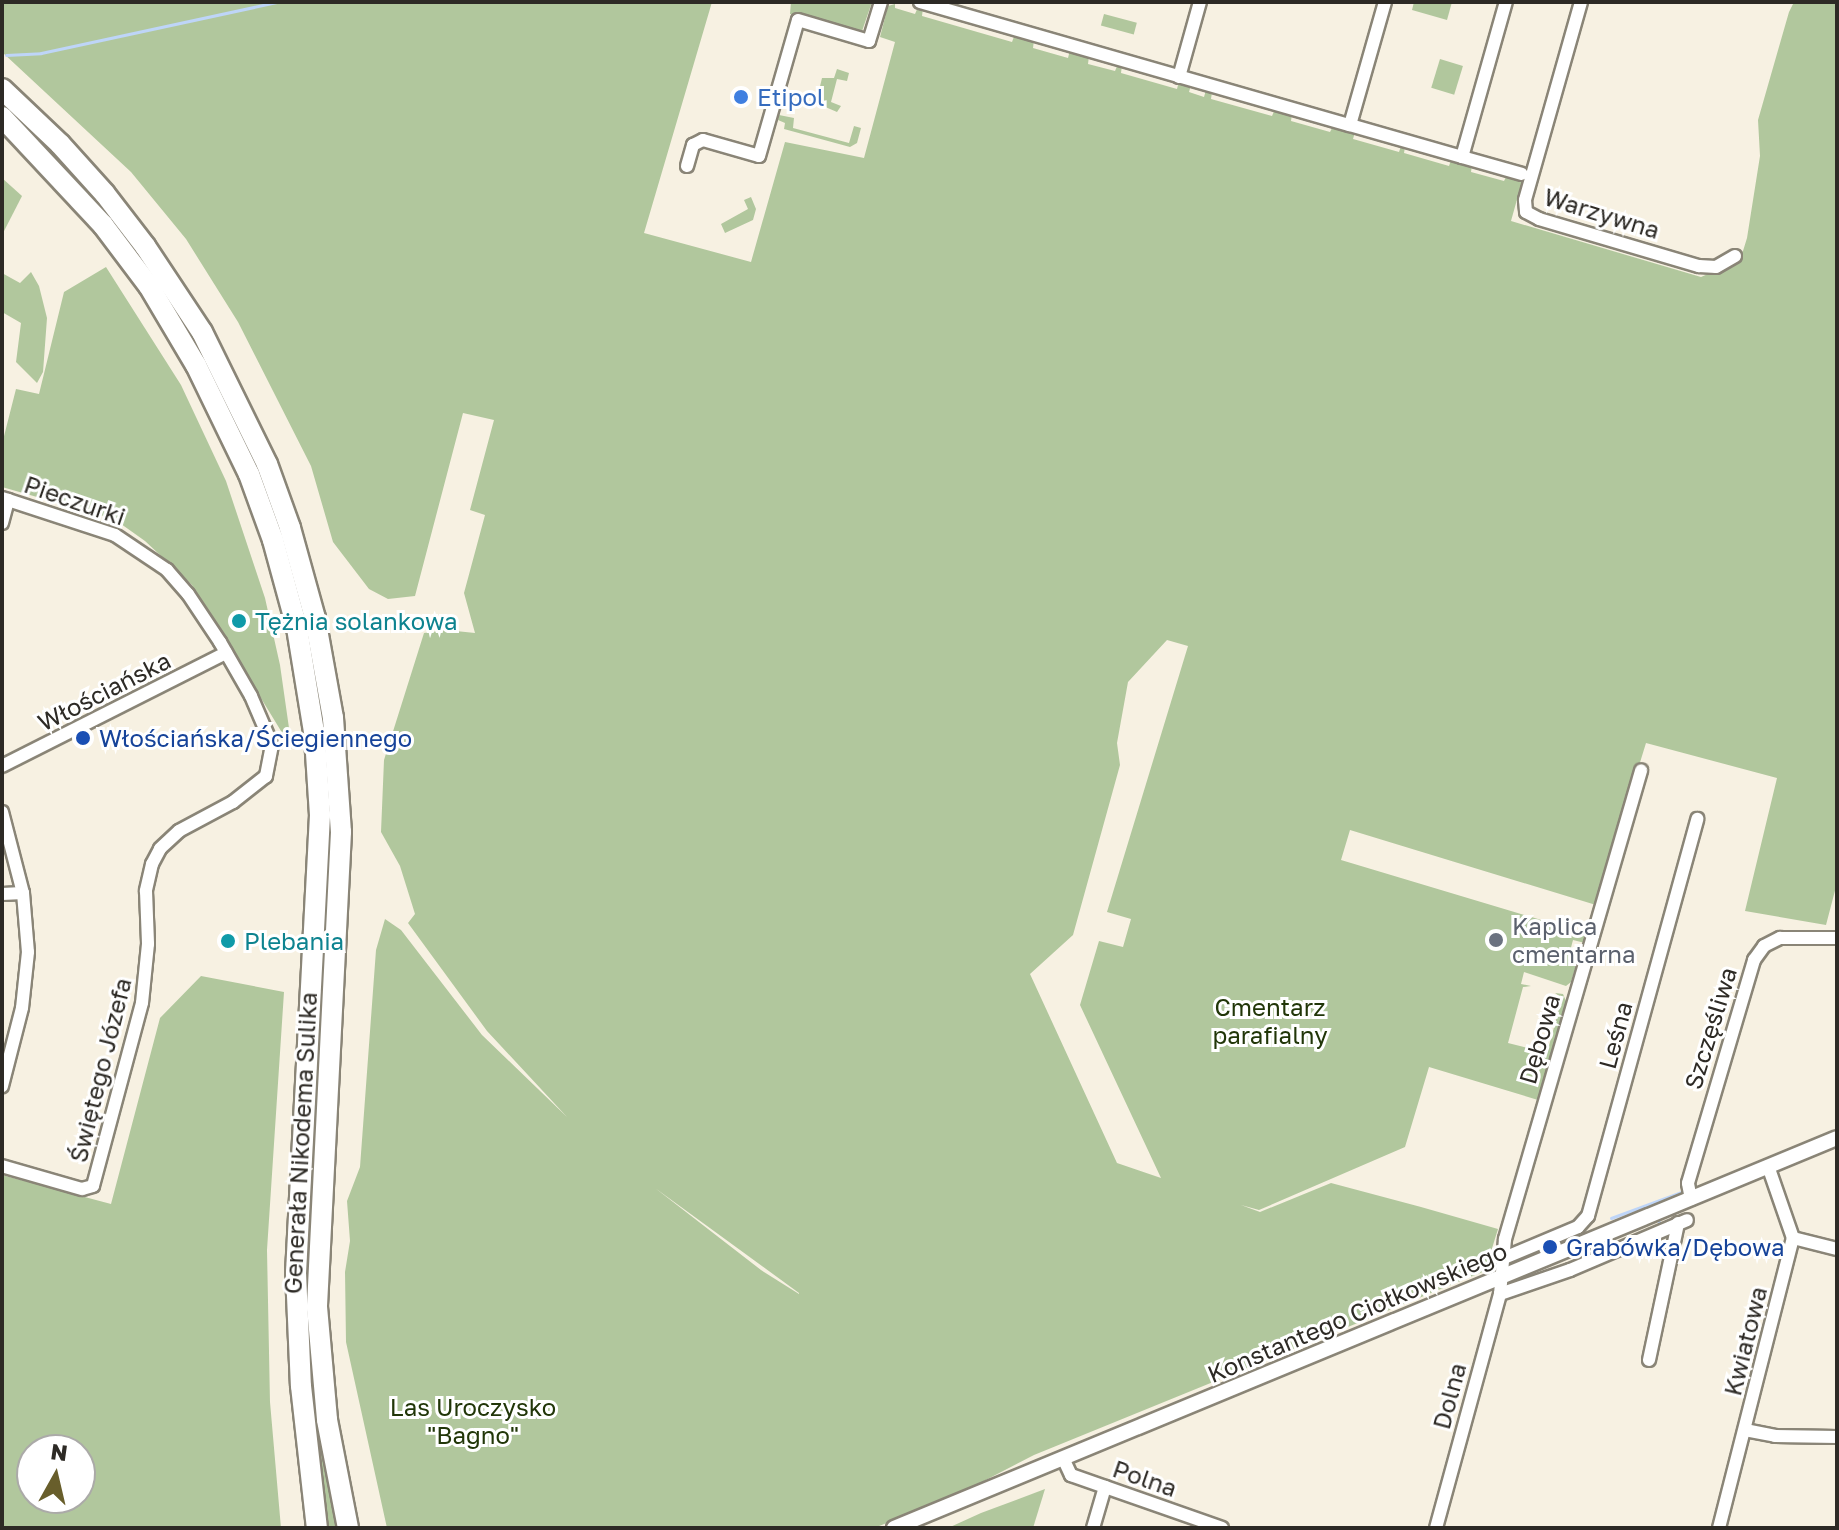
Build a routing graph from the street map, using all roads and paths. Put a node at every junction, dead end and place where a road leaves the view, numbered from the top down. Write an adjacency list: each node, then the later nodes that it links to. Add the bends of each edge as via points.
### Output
1 (881, 2): 12 (street, via 869,41 798,20 759,156 703,140 693,145)
2 (920, 2): 7 (street)
3 (1200, 2): 7 (street)
4 (1385, 2): 10 (street)
5 (1506, 2): 11 (street)
6 (1581, 2): 14 (street, Warzywna, via 1525,200 1526,212 1699,266 1716,267)
7 (1179, 77): 10 (street)
8 (2, 89): 15 (highway, Generała Nikodema Sulika, via 105,194)
9 (2, 117): 15 (highway, Generała Nikodema Sulika)
10 (1350, 125): 11 (street)
11 (1462, 157): 13 (street)
12 (687, 166)
13 (1522, 174)
14 (1735, 256)
15 (174, 306): 21 (highway, Generała Nikodema Sulika, via 273,540 306,673); 22 (highway, Generała Nikodema Sulika, via 246,415 290,528 326,672)
16 (5, 499): 17 (street); 18 (street, Pieczurki, via 84,522 152,558 188,594)
17 (2, 523)
18 (226, 653): 19 (street, Włościańska); 31 (street, Świętego Józefa, via 270,732 269,770 251,790 168,840 152,864 146,891 142,1003 97,1178 93,1186 82,1189)
19 (2, 766)
20 (1641, 770): 36 (street, Dębowa)
21 (319, 776): 22 (highway, via 329,801 336,804); 44 (highway, Generała Nikodema Sulika, via 319,879 296,1273 301,1386)
22 (341, 796): 45 (highway, Generała Nikodema Sulika, via 317,1296 327,1420)
23 (2, 812): 25 (street)
24 (1697, 819): 36 (street, Leśna, via 1588,1216 1578,1227)
25 (23, 893): 26 (street); 28 (street, via 27,963)
26 (2, 894)
27 (1837, 938): 33 (street, Szczęśliwa, via 1780,938 1764,946 1754,960 1688,1183)
28 (8, 1036): 29 (street)
29 (2, 1086)
30 (1837, 1138): 32 (street, Konstantego Ciołkowskiego)
31 (2, 1166)
32 (1768, 1166): 33 (street, Konstantego Ciołkowskiego); 34 (street)
33 (1691, 1199): 37 (street, Konstantego Ciołkowskiego)
34 (1793, 1238): 35 (street); 40 (street, Kwiatowa)
35 (1837, 1249)
36 (1504, 1258): 37 (street, Dębowa)
37 (1503, 1275): 38 (street, Dolna); 42 (street, Konstantego Ciołkowskiego)
38 (1500, 1294): 39 (street, via 1682,1222); 49 (street, Dolna)
39 (1649, 1360)
40 (1745, 1430): 41 (street); 50 (street, Kwiatowa)
41 (1837, 1437)
42 (1063, 1458): 43 (street, Polna, via 1071,1475); 46 (street, Konstantego Ciołkowskiego)
43 (1105, 1487): 47 (street); 48 (street, Polna)
44 (317, 1528)
45 (348, 1528)
46 (894, 1528)
47 (1093, 1528)
48 (1220, 1528)
49 (1436, 1528)
50 (1719, 1528)

